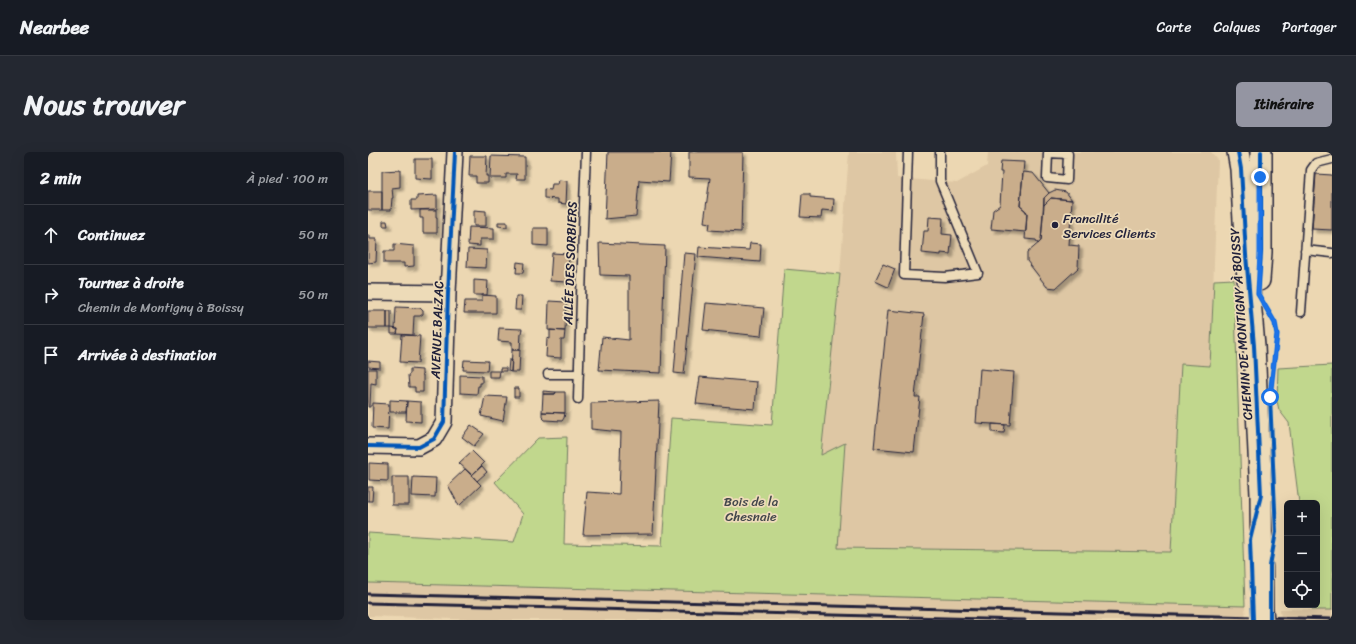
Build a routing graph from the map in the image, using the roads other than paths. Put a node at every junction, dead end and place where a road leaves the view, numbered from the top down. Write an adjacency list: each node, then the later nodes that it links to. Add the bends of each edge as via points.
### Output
1 (455, 152): 11 (street, AVENUE BALZAC)
2 (586, 152): 15 (lane, ALLÉE DES SORBIERS)
3 (908, 152): 4 (lane, via 904,275 945,277 978,273 940,181)
4 (940, 152)
5 (1238, 152): 13 (main road, CHEMIN DE MONTIGNY À BOISSY)
6 (1261, 152): 13 (main road, CHEMIN DE MONTIGNY À BOISSY, via 1260,252)
7 (1332, 159): 8 (lane, via 1316,162 1311,170)
8 (1305, 250): 9 (lane); 12 (lane)
9 (1332, 253)
10 (368, 292): 11 (street)
11 (448, 292): 17 (street, AVENUE BALZAC, via 444,422 434,439 419,447)
12 (1301, 312)
13 (1254, 346): 18 (main road, CHEMIN DE MONTIGNY À BOISSY, via 1261,495)
14 (548, 374): 15 (lane)
15 (579, 374): 16 (lane, ALLÉE DES SORBIERS)
16 (578, 399)
17 (368, 446)
18 (1262, 614)

